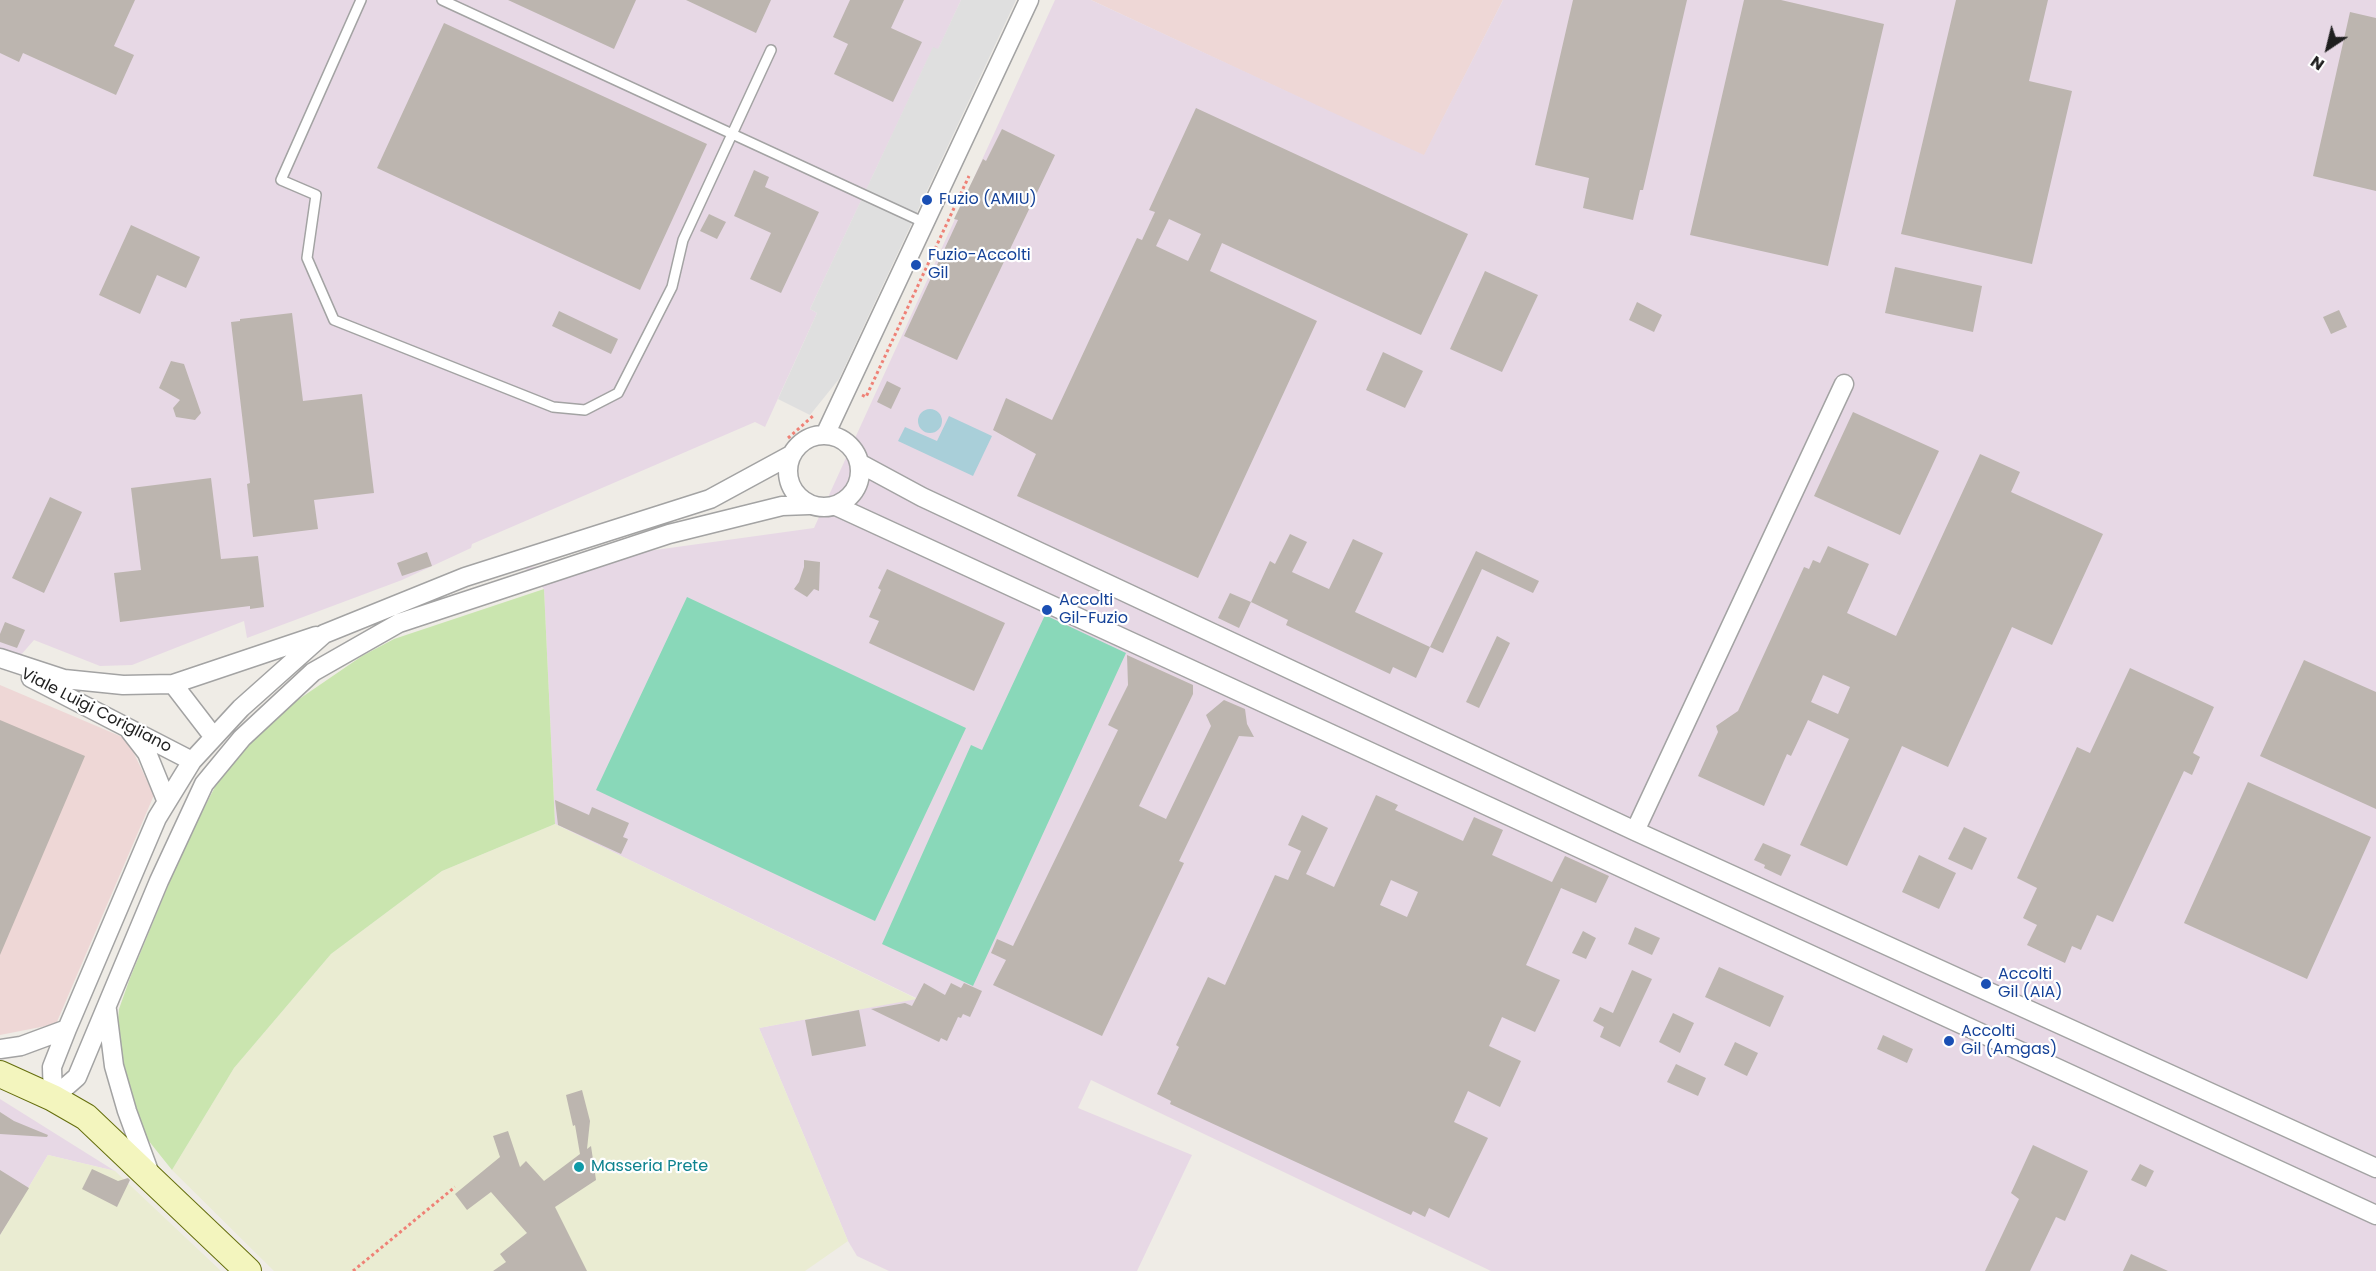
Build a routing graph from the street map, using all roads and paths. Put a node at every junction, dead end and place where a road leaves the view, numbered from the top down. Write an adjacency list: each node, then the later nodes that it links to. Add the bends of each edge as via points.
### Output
1 (361, 0): 5 (lane, via 282,180 316,195 307,258 334,320 553,406 585,410 618,393 672,287 682,240)
2 (442, 0): 5 (lane)
3 (1029, 0): 6 (street)
4 (771, 50): 5 (lane)
5 (732, 134): 6 (lane)
6 (925, 223): 8 (street)
7 (1844, 384): 20 (street)
8 (825, 435): 9 (street, via 805,440); 10 (street, via 847,443)
9 (791, 454): 11 (street, via 788,478 792,489); 13 (street, via 710,499 465,577)
10 (859, 463): 12 (street, via 860,474 853,493); 20 (street, via 922,497)
11 (808, 505): 12 (street); 21 (street, via 782,506 669,534 399,623 313,672 242,738 204,784)
12 (836, 506): 29 (street)
13 (324, 634): 15 (street); 17 (street)
14 (0, 660): 15 (street, via 64,679 123,685); 16 (street, Viale Luigi Corigliano)
15 (173, 684): 17 (street)
16 (127, 727): 18 (street, Viale Luigi Corigliano); 19 (street, via 147,753)
17 (213, 736): 18 (street)
18 (192, 760): 19 (street)
19 (167, 802): 22 (street)
20 (1635, 831): 26 (street)
21 (106, 1009): 25 (street, via 77,1077); 27 (street, via 114,1066)
22 (67, 1029): 23 (street, via 21,1046); 25 (street, via 52,1067)
23 (0, 1048)
24 (0, 1074): 25 (main road)
25 (53, 1098): 27 (main road, via 86,1117)
26 (2376, 1168)
27 (151, 1179): 30 (main road)
28 (455, 1187): 31 (path)
29 (2376, 1215)
30 (248, 1271)
31 (352, 1271)

